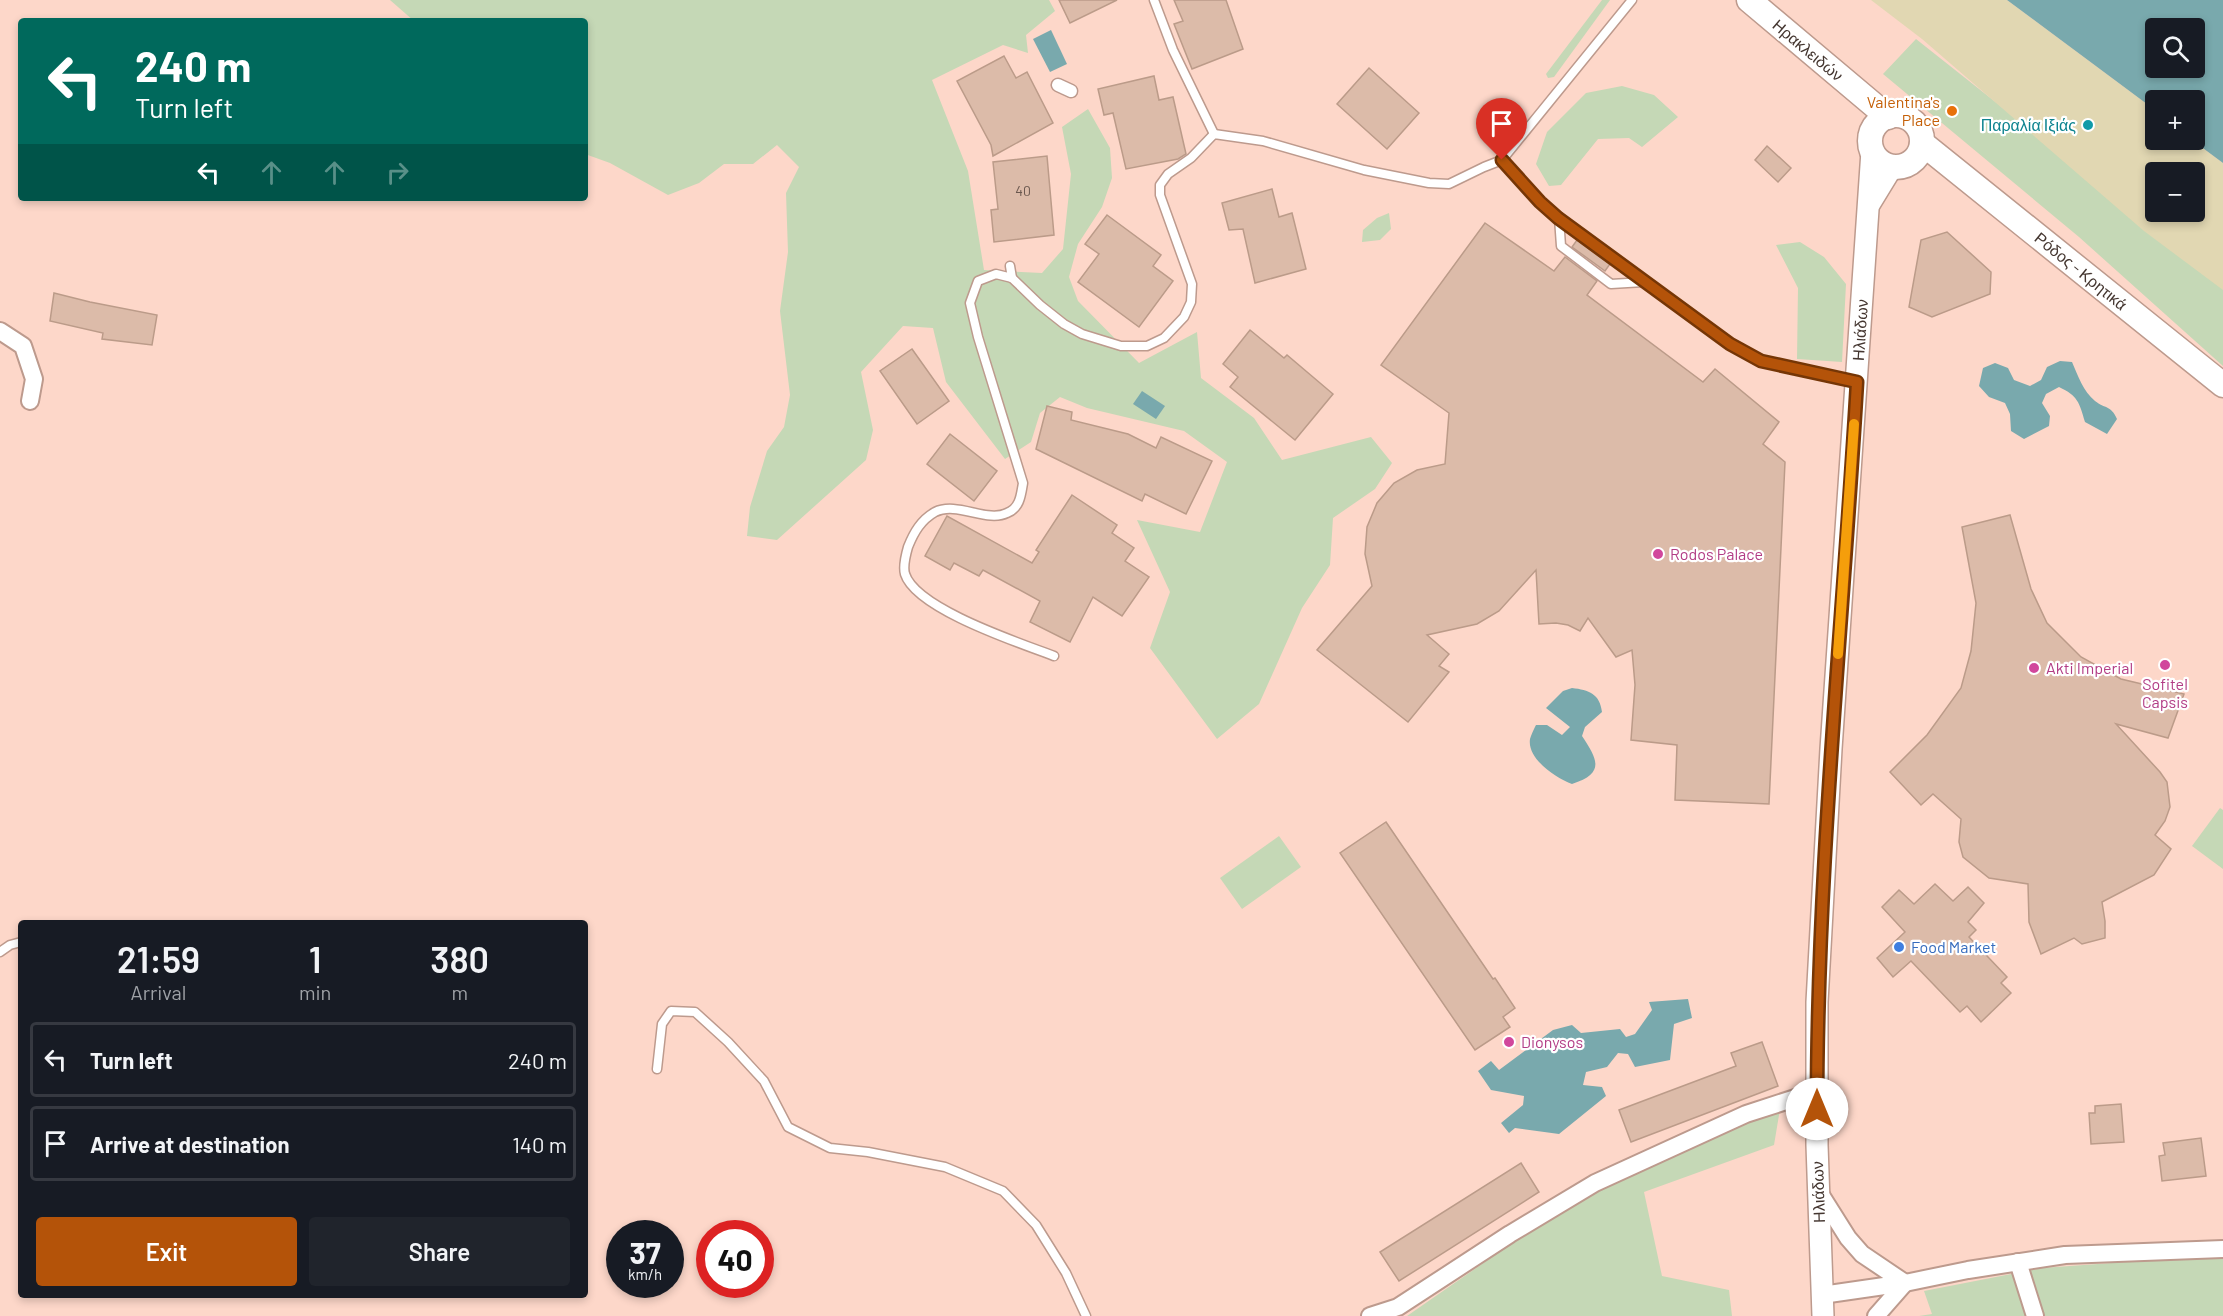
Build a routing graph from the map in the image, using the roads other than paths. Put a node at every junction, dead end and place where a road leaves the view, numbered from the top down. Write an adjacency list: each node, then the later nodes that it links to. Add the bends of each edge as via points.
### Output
1 (1154, 0): 7 (lane, via 1173,50)
2 (1632, 0): 10 (lane)
3 (1749, 0): 6 (main road, Ηρακλειδών, via 1867,100)
4 (1058, 85): 5 (street)
5 (1071, 91)
6 (1882, 122): 8 (main road, via 1870,143); 9 (main road, via 1896,115 1912,121)
7 (1214, 134): 10 (lane, via 1263,141 1364,170 1430,183 1449,184); 15 (lane, via 1160,185 1160,195 1192,284 1191,302 1184,317 1164,338 1147,346 1121,346 1082,334 1048,311)
8 (1872, 151): 11 (main road, via 1877,159); 12 (street, Ηλιάδων)
9 (1926, 153): 11 (main road, via 1909,164); 19 (main road, Ρόδος - Κρητικά)
10 (1502, 160): 13 (lane)
11 (1892, 167): 12 (street)
12 (1868, 206): 18 (street, Ηλιάδων)
13 (1558, 218): 16 (lane); 16 (lane, via 1561,246 1569,253 1611,284)
14 (1011, 266): 15 (lane)
15 (1012, 278): 21 (lane, via 996,274 978,282 970,303 1023,483 1019,503 1006,514 937,511 916,528 907,551 905,573 911,585 942,610)
16 (1644, 282): 18 (lane, via 1730,344 1761,361)
17 (0, 331): 20 (street, via 23,346 34,379)
18 (1857, 382): 25 (street, Ηλιάδων, via 1822,896)
19 (2223, 385)
20 (30, 401)
21 (1054, 656)
22 (18, 943): 23 (lane)
23 (0, 952)
24 (657, 1069): 31 (lane, via 666,1018 671,1011 695,1012 764,1081 789,1127 830,1148 945,1167 1003,1191 1036,1225 1066,1273)
25 (1817, 1091): 26 (street, Ηλιάδων); 32 (street, via 1746,1114 1595,1183 1398,1307)
26 (1818, 1190): 29 (street, via 1862,1254); 30 (street, Ηλιάδων)
27 (2223, 1249): 28 (street, via 2065,1255)
28 (2018, 1262): 29 (street); 34 (street)
29 (1905, 1283): 30 (street); 33 (street)
30 (1822, 1305)
31 (1086, 1316)
32 (1370, 1316)
33 (1876, 1316)
34 (2035, 1316)

